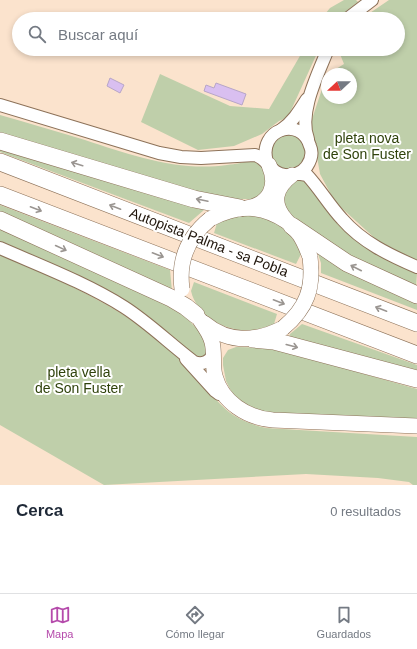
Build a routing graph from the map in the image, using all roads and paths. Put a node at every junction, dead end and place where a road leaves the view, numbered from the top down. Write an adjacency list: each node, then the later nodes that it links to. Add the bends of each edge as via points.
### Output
1 (372, 0): 2 (street)
2 (356, 12)
3 (325, 56): 4 (street)
4 (312, 91): 6 (street, via 293,120); 8 (street, via 305,121)
5 (0, 105): 11 (street, via 159,153 193,157)
6 (281, 130): 7 (street); 8 (street, via 297,130)
7 (268, 140): 11 (street, via 257,147); 13 (street, via 265,152)
8 (308, 140): 10 (street)
9 (0, 141): 17 (highway, one-way to 9, via 194,199)
10 (311, 154): 14 (street, via 306,168); 16 (street, via 313,169)
11 (226, 156): 13 (street, via 252,155 260,157)
12 (0, 162): 24 (highway, Autopista Palma - sa Pobla, one-way to 12)
13 (268, 164): 14 (street, via 281,174); 17 (main road, via 273,181 269,195 259,205)
14 (294, 175): 16 (street, via 307,175); 19 (main road, via 282,185 277,195 279,211)
15 (0, 195): 28 (highway, one-way to 28)
16 (327, 199): 21 (street, via 341,219 357,234 379,249)
17 (244, 208): 19 (main road, via 268,212); 23 (main road, bridge, via 229,210 210,219 196,232 186,249 181,268 182,289)
18 (0, 220): 23 (highway, one-way to 23, via 171,298)
19 (289, 224): 22 (highway, one-way to 19, via 347,263); 25 (main road, bridge, via 299,235 310,257 310,285 305,302 295,317 283,328)
20 (0, 248): 26 (street, via 124,307)
21 (417, 267)
22 (417, 295)
23 (198, 318): 25 (main road, via 217,332 234,338); 27 (main road, via 211,338)
24 (417, 323)
25 (249, 339): 29 (highway, one-way to 29, via 274,341); 30 (main road, via 229,343 220,354 218,367)
26 (179, 350): 27 (street, via 199,363 209,360); 30 (street, via 205,382 219,394)
27 (213, 353): 30 (main road, via 215,376)
28 (417, 355)
29 (417, 379)
30 (223, 391): 31 (main road, via 230,402 239,409 266,420)
31 (417, 426)

